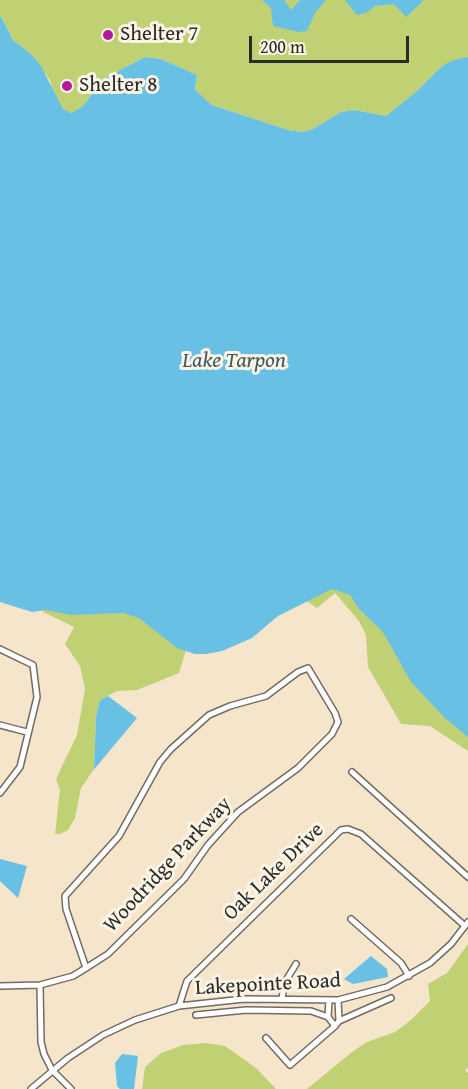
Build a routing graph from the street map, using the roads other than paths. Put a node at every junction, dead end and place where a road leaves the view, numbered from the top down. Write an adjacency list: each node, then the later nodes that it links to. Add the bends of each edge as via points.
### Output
1 (0, 649): 3 (street, via 33,664 37,697)
2 (0, 725): 3 (street)
3 (27, 732): 5 (street, via 21,767)
4 (352, 772): 6 (street)
5 (0, 793)
6 (468, 877)
7 (351, 919): 11 (street, via 401,963)
8 (466, 924): 11 (street, Lakepointe Road, via 440,955); 18 (street, Oak Lake Drive, via 361,834 341,830 187,981)
9 (296, 964): 14 (street, via 285,982)
10 (86, 968): 10 (street, Woodridge Parkway, via 108,954 157,907 238,812 298,768 332,734 338,722 308,668 266,696 209,715 160,762 119,836 65,896); 12 (street, Woodridge Parkway, via 74,976)
11 (410, 976): 17 (street, Lakepointe Road, via 380,990)
12 (40, 985): 13 (street, Woodridge Parkway); 23 (street, via 41,1042)
13 (0, 986)
14 (282, 998): 16 (street, Lakepointe Road); 18 (street, Lakepointe Road)
15 (391, 998): 21 (street)
16 (329, 1000): 17 (street, Lakepointe Road); 20 (street)
17 (338, 1000): 21 (street)
18 (179, 1006): 23 (street, Lakepointe Road, via 103,1035)
19 (196, 1015): 20 (street, via 277,1010 311,1011)
20 (328, 1017): 21 (street)
21 (337, 1024): 22 (street, via 290,1065)
22 (266, 1038)
23 (52, 1070): 24 (street, Lakepointe Road); 25 (street)
24 (31, 1089)
25 (71, 1089)

